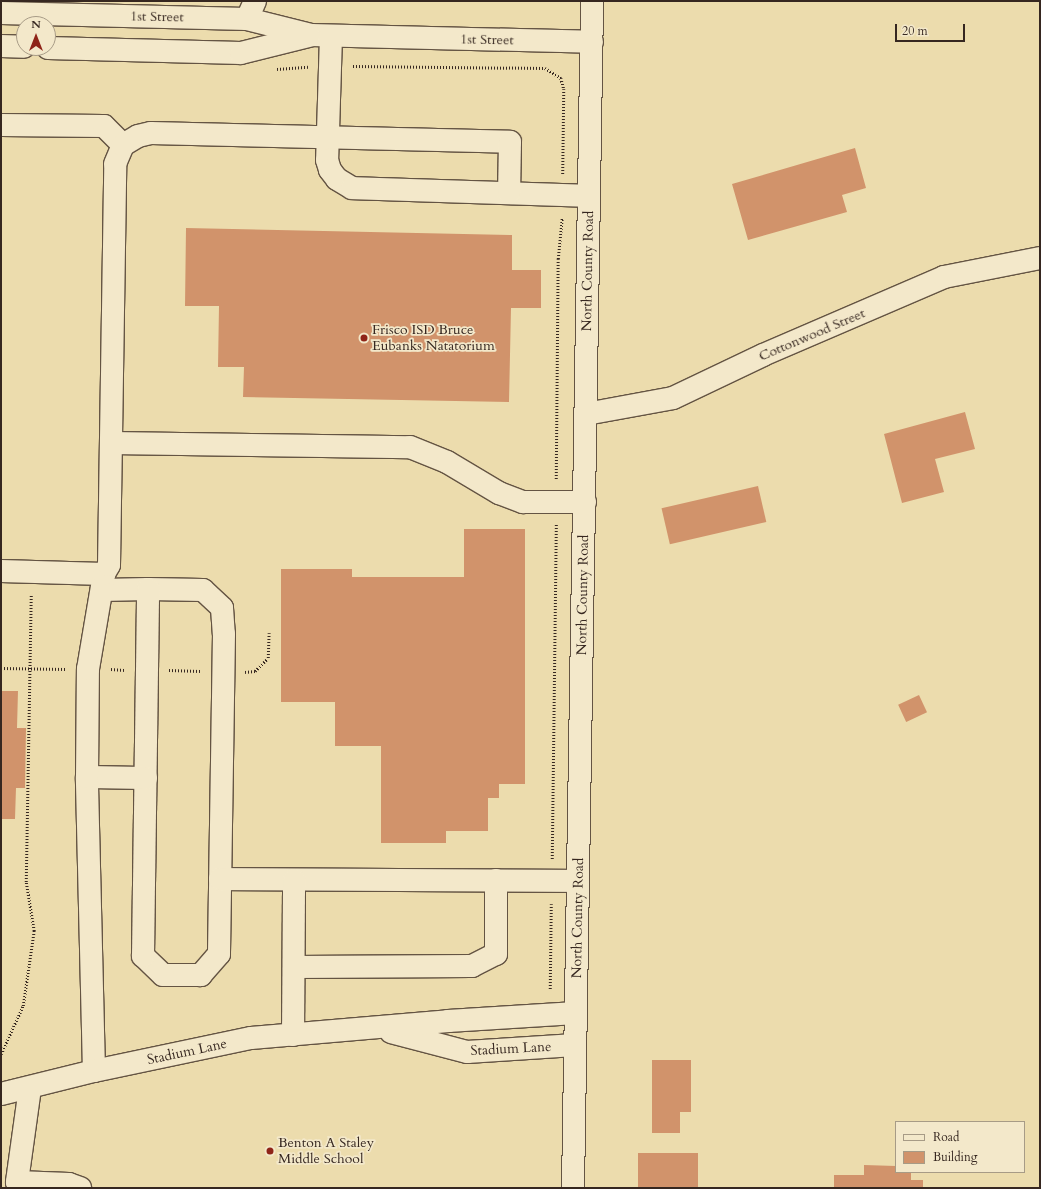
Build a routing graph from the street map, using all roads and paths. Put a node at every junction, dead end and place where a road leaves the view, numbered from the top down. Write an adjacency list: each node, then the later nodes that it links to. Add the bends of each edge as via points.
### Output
1 (592, 1): 5 (street, North County Road)
2 (251, 10): 3 (street, 1st Street); 4 (street, 1st Street)
3 (1, 13)
4 (321, 36): 5 (street, 1st Street); 8 (street, 1st Street, via 241,53); 9 (street)
5 (592, 42): 16 (street, North County Road)
6 (1, 46): 7 (street)
7 (16, 47)
8 (56, 48)
9 (330, 66): 10 (path); 12 (street); 15 (path, via 545,68 561,78 564,89)
10 (270, 70)
11 (1, 125): 13 (street, via 104,126)
12 (327, 138): 13 (street, via 151,133 138,136); 14 (street, via 327,160 330,170 337,180 352,188); 14 (street, via 510,142)
13 (124, 145): 19 (street, via 115,164)
14 (509, 193): 15 (street)
15 (562, 195): 16 (street); 20 (path, via 558,259)
16 (590, 196): 18 (street, North County Road)
17 (1040, 258): 18 (street, Cottonwood Street, via 944,277 763,355 673,398)
18 (586, 414): 21 (street, North County Road)
19 (111, 443): 20 (street, via 410,447 447,462 499,493 523,502); 23 (street, via 109,565)
20 (556, 501): 21 (street); 31 (path)
21 (585, 502): 32 (street, North County Road)
22 (1, 572): 23 (street)
23 (103, 582): 25 (street); 26 (street, via 88,669)
24 (31, 588): 39 (path, via 26,882 34,931 23,1006)
25 (148, 590): 27 (street); 28 (street, via 203,590 222,608 224,634)
26 (87, 777): 27 (street); 40 (street)
27 (146, 778): 28 (street, via 143,956 163,975 200,975 220,954)
28 (220, 879): 29 (street)
29 (294, 880): 30 (street); 33 (street)
30 (496, 880): 31 (street); 33 (street, via 496,954 472,966)
31 (552, 881): 32 (street); 34 (path)
32 (578, 881): 35 (street, North County Road)
33 (294, 967): 37 (street)
34 (550, 989)
35 (576, 1014): 36 (street, Stadium Lane); 38 (street, North County Road)
36 (377, 1028): 37 (street, Stadium Lane); 38 (street, Stadium Lane, via 467,1052)
37 (293, 1035): 40 (street, Stadium Lane, via 251,1038)
38 (575, 1045): 44 (street, North County Road)
39 (1, 1054)
40 (94, 1071): 41 (street, Stadium Lane)
41 (30, 1088): 42 (street, Stadium Lane); 43 (street, via 17,1182 69,1184)
42 (1, 1094)
43 (80, 1188)
44 (573, 1188)

